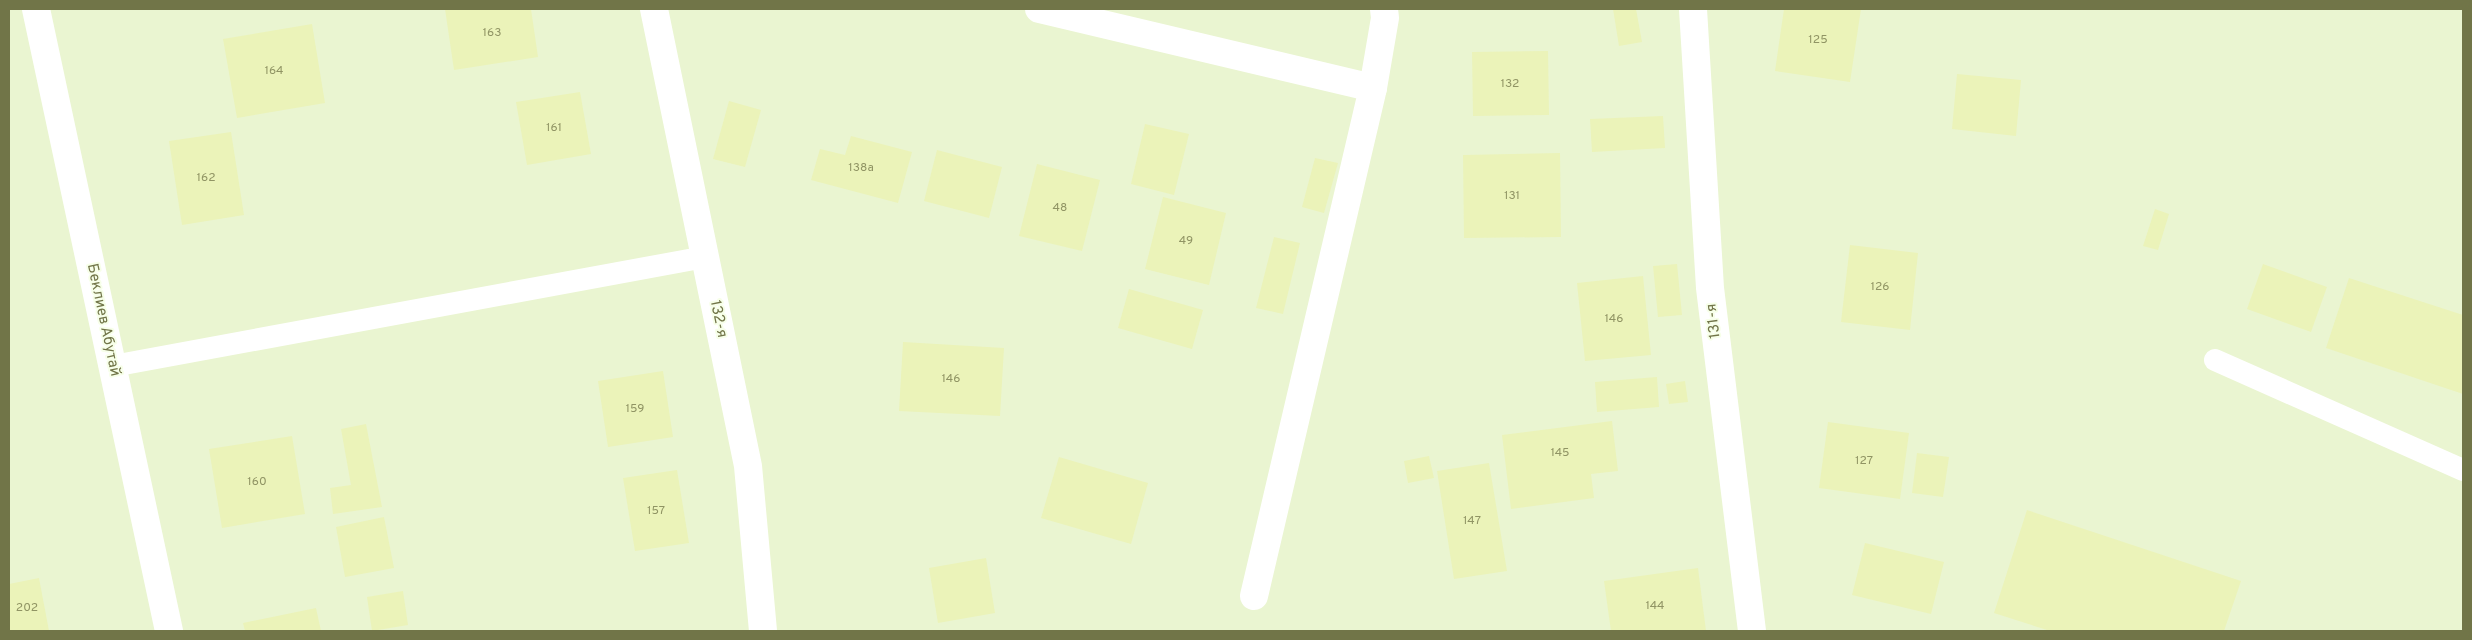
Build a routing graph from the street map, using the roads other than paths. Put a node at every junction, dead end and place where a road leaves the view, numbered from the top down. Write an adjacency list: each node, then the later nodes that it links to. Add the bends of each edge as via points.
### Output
1 (36, 9): 9 (street, Беклиев Абутай)
2 (654, 9): 7 (street, 132-я)
3 (1039, 9): 6 (street)
4 (1384, 9): 6 (street)
5 (1693, 9): 14 (street, 131-я, via 1710,288)
6 (1373, 88): 11 (street)
7 (705, 256): 9 (lane); 13 (street, 132-я, via 748,466)
8 (2214, 360): 10 (lane)
9 (113, 366): 12 (street, Беклиев Абутай)
10 (2463, 470)
11 (1254, 596)
12 (169, 631)
13 (763, 631)
14 (1752, 631)

